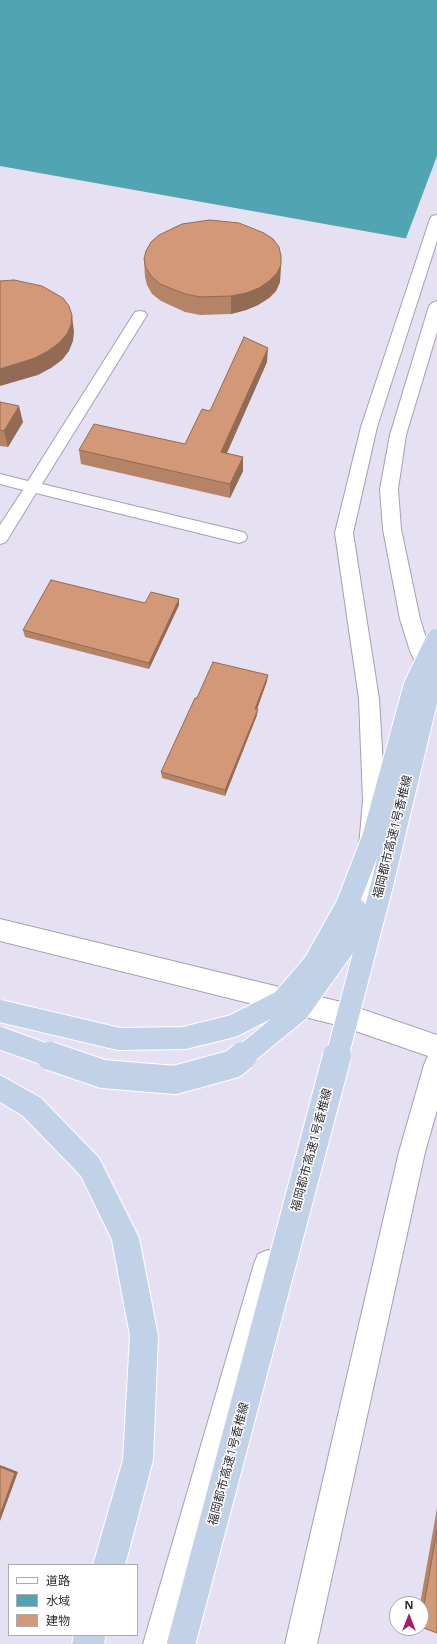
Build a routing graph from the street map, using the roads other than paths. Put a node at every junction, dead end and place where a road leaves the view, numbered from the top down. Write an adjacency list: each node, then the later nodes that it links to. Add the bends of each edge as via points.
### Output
1 (437, 219): 15 (street, via 369,427 344,533 369,699 374,800 367,884 354,963)
2 (437, 306): 11 (street, via 398,435 389,489 392,529 410,619 420,651)
3 (140, 315): 5 (lane)
4 (0, 479): 5 (lane)
5 (33, 487): 6 (lane); 7 (lane)
6 (239, 537)
7 (0, 538)
8 (437, 640): 14 (highway, bridge, via 415,685 373,838 347,905 314,964 282,1001 233,1026 184,1038 119,1039)
9 (437, 656): 22 (highway, 福岡都市高速1号香椎線, bridge, via 381,888)
10 (437, 682): 16 (highway, bridge, via 412,735 343,948 298,1011 233,1064 175,1080 103,1074)
11 (437, 685)
12 (437, 713): 23 (highway, 福岡都市高速1号香椎線)
13 (0, 930): 15 (street)
14 (0, 1011)
15 (341, 1014): 17 (street); 21 (street)
16 (0, 1038)
17 (437, 1047)
18 (437, 1065): 24 (street, via 412,1152)
19 (0, 1088): 20 (highway, via 32,1107 90,1168 125,1238 144,1336 144,1351 138,1460)
20 (109, 1564)
21 (159, 1644)
22 (181, 1644)
23 (194, 1644)
24 (301, 1644)

